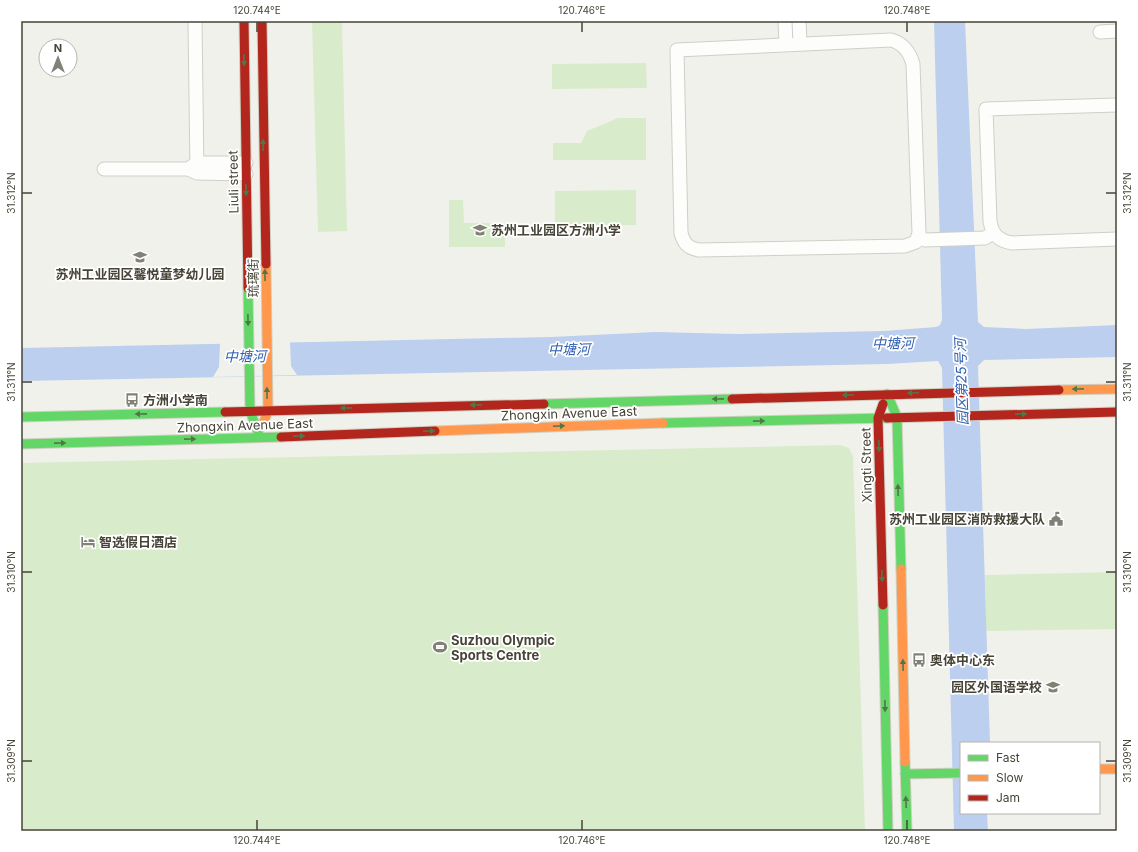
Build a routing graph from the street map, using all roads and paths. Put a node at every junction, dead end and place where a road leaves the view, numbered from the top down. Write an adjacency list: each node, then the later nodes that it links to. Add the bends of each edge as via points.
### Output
1 (195, 21): 11 (street)
2 (244, 21): 13 (main road, Liuli street, one-way to 13)
3 (262, 21): 19 (main road, 琉璃街, one-way to 3)
4 (785, 21): 9 (street)
5 (799, 21): 8 (street)
6 (1100, 32): 7 (street)
7 (1117, 32)
8 (800, 44): 9 (street); 15 (street, via 891,40 903,46 912,59)
9 (786, 45): 15 (street, via 676,50 681,233 685,245 690,249 699,250 905,246)
10 (1117, 106): 14 (street, via 986,108 990,221)
11 (194, 168): 12 (street); 13 (street)
12 (104, 169)
13 (246, 169): 20 (main road, Liuli street, one-way to 20)
14 (993, 233): 15 (street, via 985,238); 16 (street, via 1004,242 1012,243)
15 (919, 238)
16 (1117, 239)
17 (1117, 388): 18 (main road, Zhongxin Avenue East, one-way to 18)
18 (887, 394): 19 (main road, Zhongxin Avenue East, one-way to 19); 23 (main road); 24 (main road, Xingti Street)
19 (268, 410): 20 (main road, Zhongxin Avenue East); 25 (main road, 琉璃街)
20 (250, 411): 22 (main road, Zhongxin Avenue East, one-way to 22); 25 (main road)
21 (1117, 412): 23 (main road, Zhongxin Avenue East, one-way to 21)
22 (21, 416)
23 (897, 417): 24 (main road, Zhongxin Avenue East); 30 (main road, one-way to 23)
24 (878, 418): 25 (main road, Zhongxin Avenue East, one-way to 24); 31 (main road, Xingti Street, one-way to 31)
25 (260, 437): 26 (main road, Zhongxin Avenue East, one-way to 25)
26 (21, 444)
27 (1100, 769): 28 (main road)
28 (1117, 769)
29 (960, 772): 30 (main road)
30 (905, 774): 32 (main road, one-way to 30)
31 (888, 831)
32 (907, 831)

